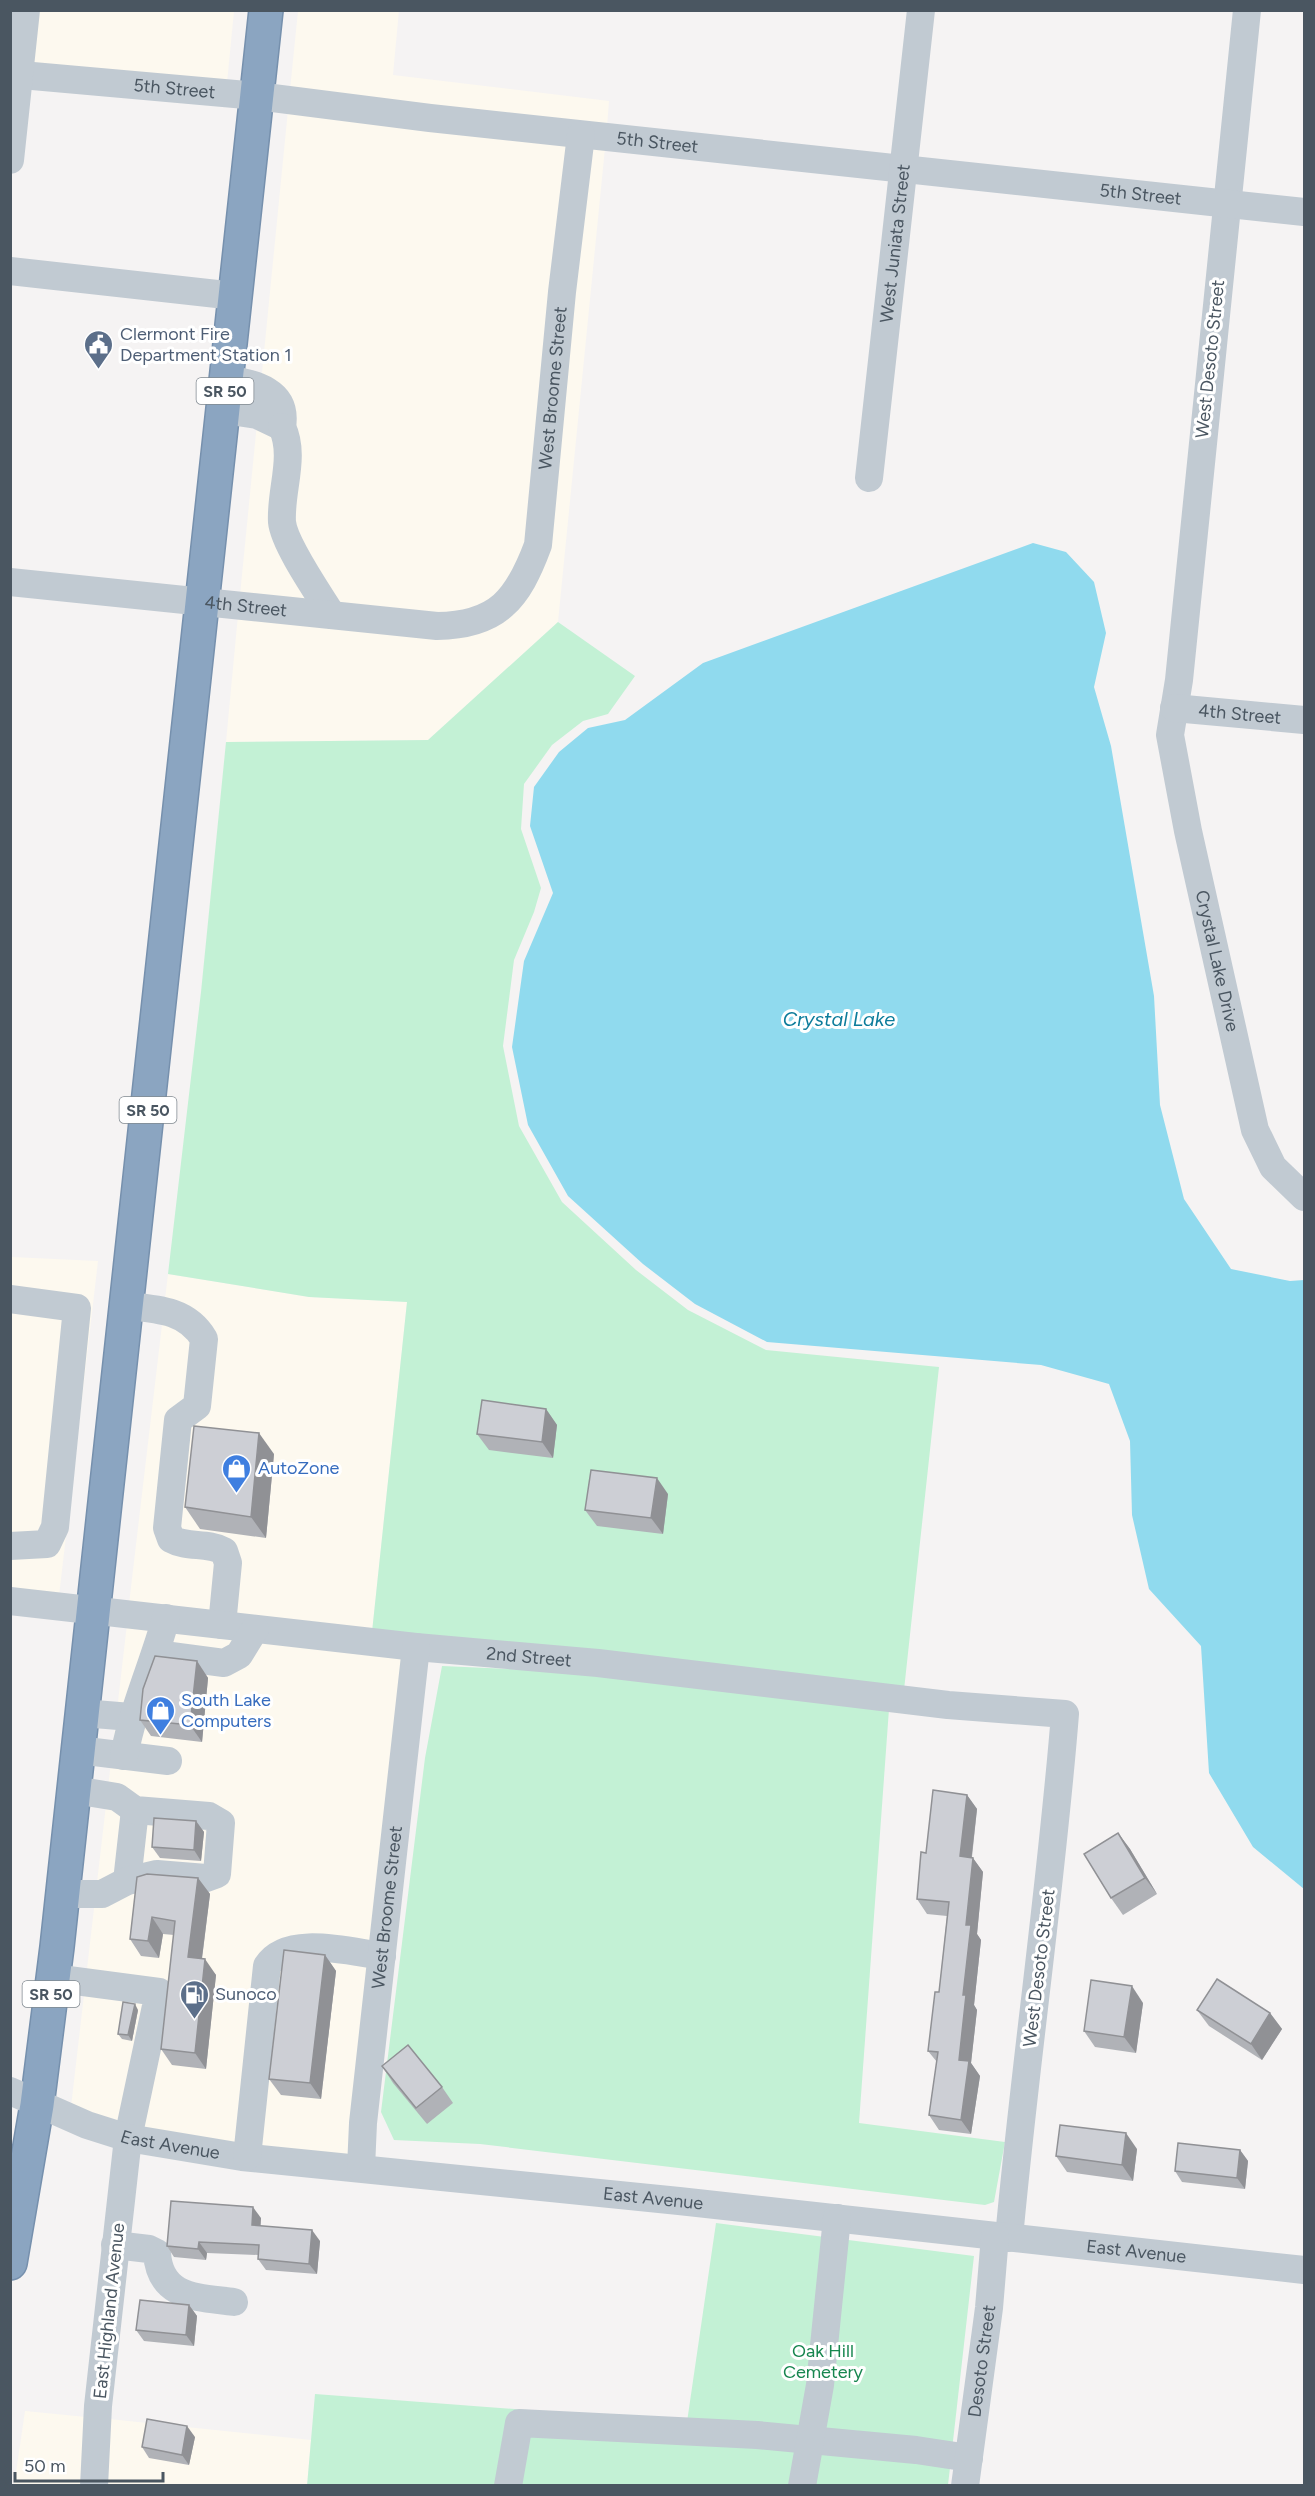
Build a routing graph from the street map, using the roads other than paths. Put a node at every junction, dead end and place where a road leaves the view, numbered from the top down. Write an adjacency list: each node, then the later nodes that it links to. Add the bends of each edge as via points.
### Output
1 (26, 10): 5 (street)
2 (266, 10): 6 (highway, SR 50)
3 (921, 10): 9 (street, West Juniata Street)
4 (1247, 10): 10 (street, West Desoto Street)
5 (14, 75): 6 (street, 5th Street); 8 (street)
6 (257, 96): 7 (street, 5th Street); 13 (highway, SR 50)
7 (581, 135): 9 (street, 5th Street); 19 (street, West Broome Street, via 538,545 526,576 511,598 498,612)
8 (10, 160)
9 (905, 169): 10 (street, 5th Street); 15 (street, West Juniata Street)
10 (1226, 204): 11 (street, 5th Street); 20 (street, West Desoto Street)
11 (1305, 212)
12 (10, 271): 13 (street)
13 (235, 296): 14 (highway, SR 50)
14 (225, 394): 17 (highway, SR 50); 18 (street, via 257,416 282,427 288,443 282,525)
15 (869, 478)
16 (10, 582): 17 (street, 4th Street)
17 (203, 601): 18 (street, 4th Street); 24 (highway, SR 50)
18 (333, 615): 19 (street, 4th Street, via 437,626)
19 (480, 620)
20 (1174, 708): 21 (street, 4th Street); 22 (street, Crystal Lake Drive, via 1170,735 1188,831 1255,1130 1273,1167)
21 (1305, 720)
22 (1305, 1197)
23 (10, 1299): 25 (street, via 77,1308 55,1527 47,1544)
24 (126, 1306): 27 (highway, SR 50); 29 (street, via 167,1310 190,1320 204,1339 197,1406 178,1420 167,1528 171,1539 179,1543 224,1551 228,1563)
25 (10, 1546)
26 (10, 1601): 27 (street, 2nd Street)
27 (94, 1610): 28 (street, 2nd Street); 34 (highway, SR 50)
28 (166, 1618): 29 (street, 2nd Street); 32 (street)
29 (222, 1625): 30 (street, 2nd Street)
30 (255, 1629): 31 (street, 2nd Street); 32 (street, via 239,1655 224,1663)
31 (416, 1647): 33 (street, 2nd Street, via 598,1663 948,1705); 43 (street, West Broome Street)
32 (156, 1654): 35 (street)
33 (1049, 1712): 50 (street, West Desoto Street, via 1065,1714 1056,1826)
34 (82, 1713): 35 (street); 36 (highway, SR 50)
35 (131, 1717): 37 (street)
36 (78, 1750): 37 (street); 39 (highway, SR 50)
37 (124, 1756): 38 (street)
38 (168, 1761)
39 (74, 1790): 40 (street, via 117,1797); 42 (highway, SR 50)
40 (135, 1810): 41 (street); 41 (street, via 209,1816 221,1823 217,1874 206,1878 157,1874)
41 (127, 1881): 42 (street, via 102,1894)
42 (63, 1894): 44 (highway, SR 50)
43 (382, 1956): 47 (street, via 292,1948 273,1957 267,1966); 48 (street, West Broome Street)
44 (53, 1978): 45 (highway, SR 50); 46 (street, East Highland Avenue, via 159,1992)
45 (24, 2098): 46 (street, East Avenue); 52 (highway, SR 50)
46 (128, 2138): 47 (street, East Avenue); 51 (street, East Highland Avenue)
47 (247, 2157): 48 (street, East Avenue)
48 (361, 2168): 49 (street, East Avenue)
49 (837, 2218): 50 (street, East Avenue); 55 (street, via 820,2385)
50 (1002, 2237): 53 (street, East Avenue); 56 (street, Desoto Street)
51 (115, 2245): 54 (street, via 157,2253 158,2268 165,2282 186,2295); 57 (street, East Highland Avenue)
52 (10, 2263)
53 (1305, 2270)
54 (234, 2302)
55 (809, 2440): 56 (street, via 916,2450); 58 (street, via 519,2423); 59 (street)
56 (967, 2472)
57 (94, 2486)
58 (508, 2486)
59 (802, 2486)

